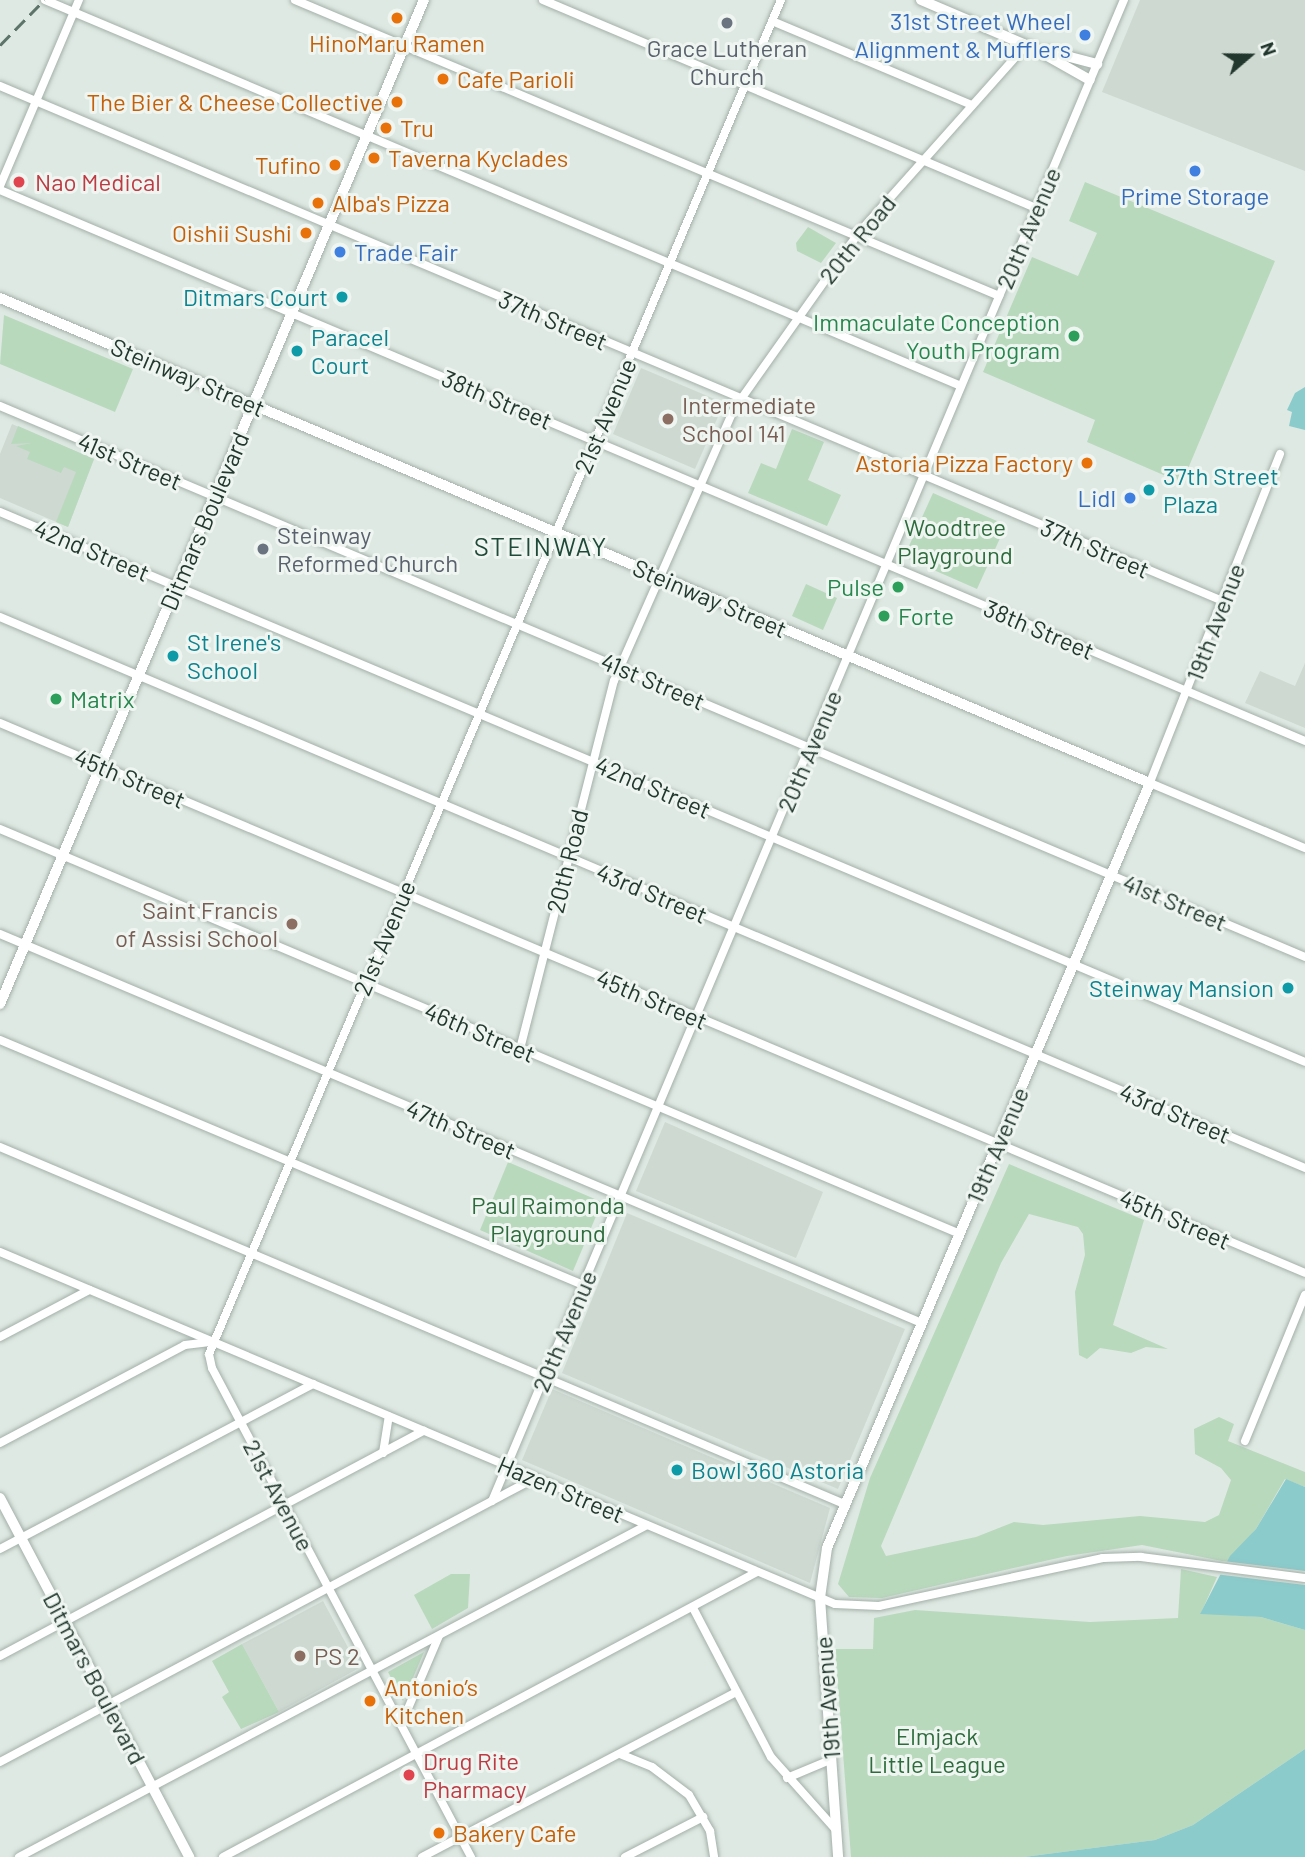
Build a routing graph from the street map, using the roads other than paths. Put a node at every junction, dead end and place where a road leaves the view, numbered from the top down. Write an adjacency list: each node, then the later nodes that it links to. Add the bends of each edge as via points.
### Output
1 (45, 0): 9 (street)
2 (79, 0): 9 (street)
3 (295, 0): 11 (street)
4 (424, 0): 11 (street, Ditmars Boulevard)
5 (543, 0): 15 (street)
6 (781, 0): 10 (street, 21st Avenue)
7 (921, 0): 12 (street)
8 (1124, 0): 13 (street, 20th Avenue)
9 (73, 13): 17 (street); 19 (street)
10 (772, 21): 15 (street, 21st Avenue); 18 (street)
11 (404, 46): 19 (street, Ditmars Boulevard); 21 (street)
12 (1029, 46): 13 (street); 14 (street); 18 (street, 20th Road)
13 (1097, 64): 14 (street, 20th Avenue)
14 (1090, 80): 23 (street, 20th Avenue)
15 (744, 85): 20 (street); 21 (street, 21st Avenue)
16 (0, 86): 17 (street, 37th Street)
17 (36, 101): 22 (street); 24 (street, 37th Street)
18 (972, 105): 20 (street, 20th Road)
19 (366, 136): 24 (street, Ditmars Boulevard); 26 (street)
20 (923, 160): 23 (street); 25 (street, 20th Road)
21 (708, 173): 25 (street); 26 (street, 21st Avenue)
22 (0, 188): 29 (street, 38th Street)
23 (1036, 208): 27 (street, 20th Avenue)
24 (329, 225): 29 (street, Ditmars Boulevard); 31 (street, 37th Street)
25 (857, 235): 27 (street); 30 (street, 20th Road)
26 (669, 264): 30 (street); 31 (street, 21st Avenue)
27 (999, 296): 32 (street, 20th Avenue)
28 (0, 298): 34 (street, Steinway Street)
29 (291, 313): 34 (street, Ditmars Boulevard); 36 (street, 38th Street)
30 (796, 317): 32 (street); 33 (street, 20th Road)
31 (632, 352): 33 (street, 37th Street); 36 (street, 21st Avenue)
32 (961, 386): 38 (street, 20th Avenue)
33 (742, 398): 38 (street, 37th Street); 39 (street, 20th Road)
34 (253, 405): 40 (street, Ditmars Boulevard); 42 (street, Steinway Street)
35 (0, 406): 40 (street, 41st Street)
36 (595, 440): 39 (street, 38th Street); 42 (street, 21st Avenue)
37 (1280, 454): 46 (street, 19th Avenue)
38 (924, 476): 43 (street, 20th Avenue); 46 (street, 37th Street)
39 (699, 486): 43 (street, 38th Street); 44 (street, 20th Road)
40 (214, 496): 45 (street, Ditmars Boulevard); 48 (street, 41st Street)
41 (0, 512): 45 (street, 42nd Street)
42 (556, 532): 44 (street, Steinway Street); 48 (street, 21st Avenue)
43 (887, 565): 49 (street, 20th Avenue); 52 (street, 38th Street)
44 (660, 577): 49 (street, Steinway Street); 50 (street, 20th Road)
45 (177, 585): 51 (street, Ditmars Boulevard); 53 (street, 42nd Street)
46 (1223, 601): 52 (street, 19th Avenue)
47 (0, 617): 51 (street, 43rd Street)
48 (517, 624): 50 (street, 41st Street); 53 (street, 21st Avenue)
49 (849, 656): 56 (street, 20th Avenue); 59 (street, Steinway Street)
50 (620, 668): 56 (street, 41st Street); 57 (street, 20th Road)
51 (139, 676): 58 (street, Ditmars Boulevard); 60 (street, 43rd Street)
52 (1188, 692): 55 (street, 38th Street); 59 (street, 19th Avenue)
53 (479, 714): 57 (street, 42nd Street); 60 (street, 21st Avenue)
54 (0, 723): 58 (street, 45th Street)
55 (1305, 741)
56 (810, 748): 62 (street, 20th Avenue); 66 (street, 41st Street)
57 (592, 762): 62 (street, 42nd Street); 65 (street, 20th Road)
58 (101, 766): 64 (street, Ditmars Boulevard); 67 (street, 45th Street)
59 (1150, 783): 63 (street, Steinway Street); 66 (street, 19th Avenue)
60 (442, 804): 65 (street, 43rd Street); 67 (street, 21st Avenue)
61 (0, 829): 64 (street, 46th Street)
62 (772, 837): 68 (street, 20th Avenue); 73 (street, 42nd Street)
63 (1305, 848)
64 (63, 856): 70 (street, Ditmars Boulevard); 74 (street, 46th Street)
65 (567, 857): 68 (street, 43rd Street); 71 (street, 20th Road)
66 (1111, 875): 72 (street, 41st Street); 73 (street, 19th Avenue)
67 (403, 893): 71 (street, 45th Street); 74 (street, 21st Avenue)
68 (734, 927): 76 (street, 20th Avenue); 79 (street, 43rd Street)
69 (0, 934): 70 (street, 47th Street)
70 (25, 944): 75 (street, Ditmars Boulevard); 81 (street, 47th Street)
71 (544, 953): 76 (street, 45th Street); 78 (street, 20th Road)
72 (1305, 957)
73 (1073, 966): 79 (street, 19th Avenue); 80 (street, 42nd Street)
74 (365, 984): 78 (street, 46th Street); 81 (street, 21st Avenue)
75 (0, 1004)
76 (696, 1017): 82 (street, 20th Avenue); 83 (street, 45th Street)
77 (0, 1040): 85 (street)
78 (520, 1049): 82 (street, 46th Street)
79 (1036, 1054): 83 (street, 19th Avenue); 86 (street, 43rd Street)
80 (1305, 1062)
81 (328, 1072): 85 (street, 21st Avenue); 87 (street, 47th Street)
82 (658, 1107): 87 (street, 20th Avenue); 88 (street, 46th Street)
83 (997, 1144): 88 (street, 19th Avenue); 91 (street, 45th Street)
84 (0, 1147): 90 (street)
85 (290, 1163): 90 (street, 21st Avenue); 92 (street)
86 (1305, 1168)
87 (621, 1196): 92 (street, 20th Avenue); 95 (street, 47th Street)
88 (960, 1234): 95 (street, 19th Avenue)
89 (0, 1252): 93 (street, Hazen Street)
90 (251, 1253): 97 (street, 21st Avenue); 98 (street)
91 (1305, 1273)
92 (583, 1285): 98 (street, 20th Avenue)
93 (89, 1290): 96 (street); 97 (street, Hazen Street)
94 (1305, 1295): 103 (street)
95 (922, 1323): 110 (street, 19th Avenue)
96 (0, 1337)
97 (213, 1342): 99 (street, Hazen Street); 101 (street, 21st Avenue, via 210,1363); 104 (street, via 185,1345)
98 (544, 1377): 106 (street, 20th Avenue); 110 (street)
99 (313, 1384): 100 (street, Hazen Street); 101 (street)
100 (389, 1416): 102 (street, Hazen Street); 105 (street)
101 (241, 1421): 111 (street, 21st Avenue); 113 (street)
102 (425, 1431): 105 (street); 106 (street, Hazen Street)
103 (1245, 1441)
104 (0, 1443)
105 (383, 1453): 111 (street)
106 (507, 1466): 107 (street, Hazen Street); 109 (street, 20th Avenue)
107 (535, 1478): 109 (street); 112 (street, Hazen Street)
108 (0, 1498): 113 (street, Ditmars Boulevard)
109 (492, 1501): 117 (street)
110 (842, 1503): 118 (street, 19th Avenue, via 827,1548)
111 (285, 1505): 117 (street, 21st Avenue); 120 (street)
112 (647, 1525): 115 (street, Hazen Street); 121 (street)
113 (21, 1538): 114 (street); 120 (street, Ditmars Boulevard)
114 (0, 1549)
115 (757, 1572): 118 (street, Hazen Street); 119 (street)
116 (1305, 1578): 118 (street, Hazen Street, via 1140,1557 1071,1562 879,1606 853,1607)
117 (328, 1588): 123 (street, 21st Avenue); 125 (street)
118 (820, 1598): 129 (street, 19th Avenue)
119 (693, 1608): 124 (street); 127 (street)
120 (65, 1621): 122 (street); 125 (street, Ditmars Boulevard)
121 (439, 1636): 123 (street); 126 (street)
122 (0, 1656)
123 (373, 1671): 126 (street, 21st Avenue); 132 (street)
124 (736, 1692): 128 (street); 131 (street)
125 (108, 1704): 130 (street); 132 (street, Ditmars Boulevard)
126 (401, 1725): 127 (street, 21st Avenue)
127 (417, 1754): 135 (street, 21st Avenue); 138 (street)
128 (620, 1754): 133 (street, via 668,1778 689,1795); 135 (street)
129 (830, 1760): 131 (street); 134 (street, 19th Avenue)
130 (0, 1762)
131 (787, 1778): 134 (street)
132 (152, 1787): 136 (street); 137 (street, Ditmars Boulevard)
133 (703, 1817): 141 (street); 142 (street)
134 (836, 1829): 143 (street, 19th Avenue)
135 (460, 1837): 139 (street); 140 (street, 21st Avenue)
136 (19, 1857)
137 (189, 1857)
138 (223, 1857)
139 (422, 1857)
140 (471, 1857)
141 (625, 1857)
142 (714, 1857)
143 (838, 1857)

